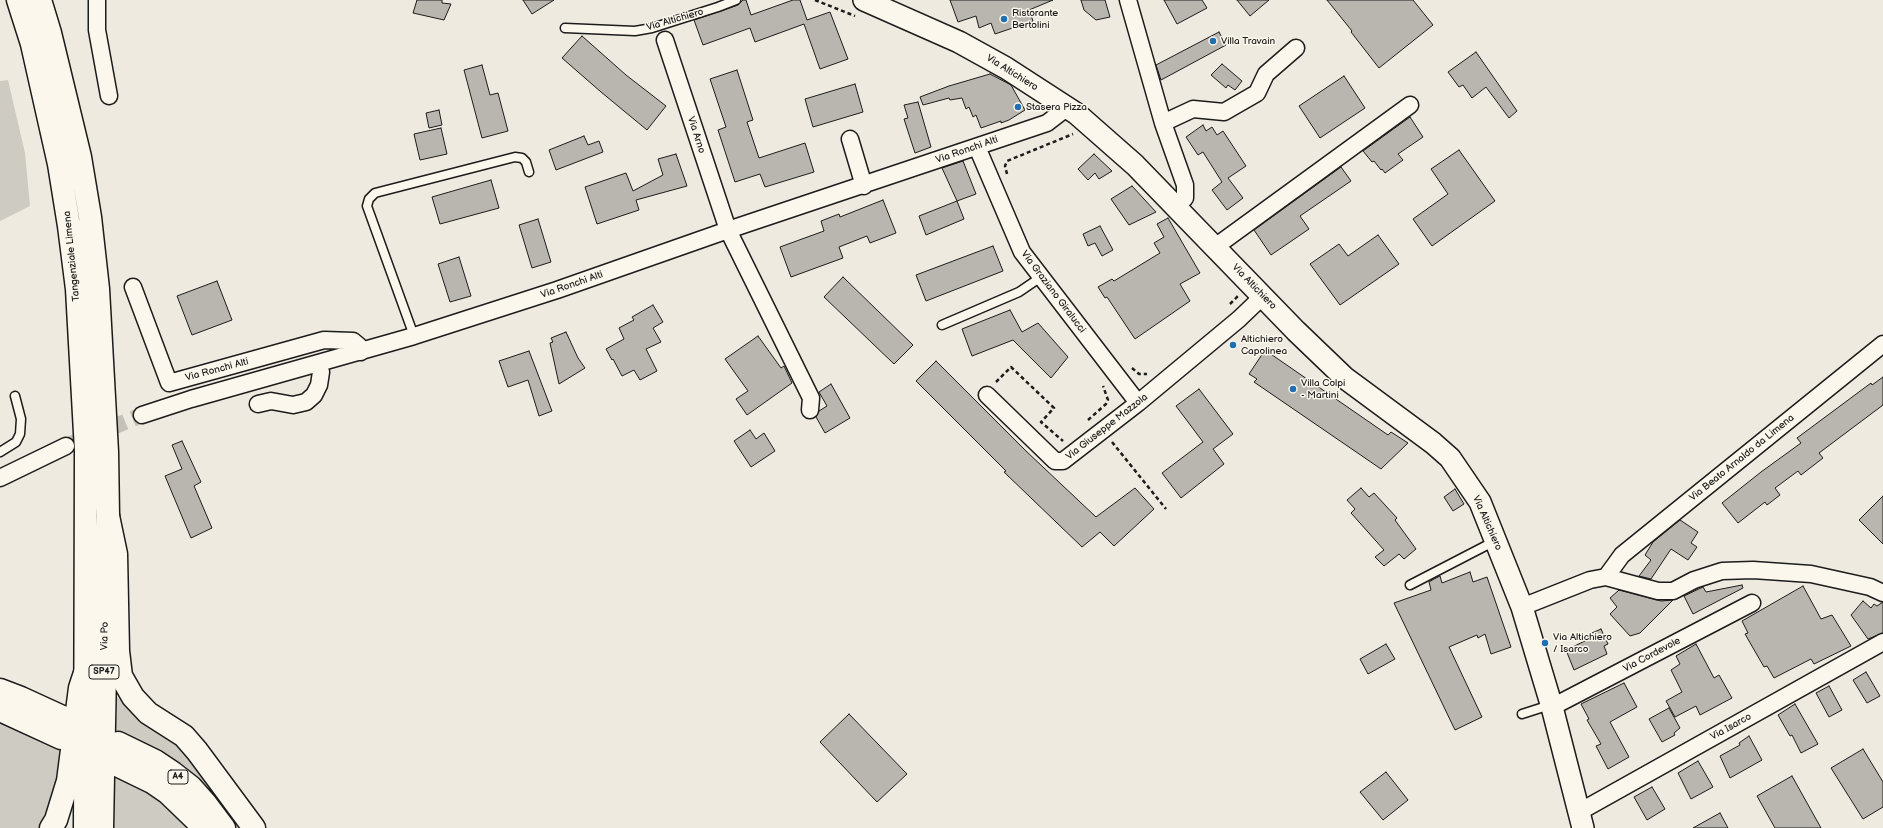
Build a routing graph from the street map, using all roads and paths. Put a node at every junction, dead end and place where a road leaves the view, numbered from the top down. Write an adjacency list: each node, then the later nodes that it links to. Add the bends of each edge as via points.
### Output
1 (18, 0): 49 (highway, Tangenziale Limena, via 32,44 57,156 69,226 77,289 84,388)
2 (40, 0): 48 (highway, via 80,157 90,217 103,371)
3 (97, 0): 10 (street, via 97,30)
4 (736, 0): 7 (lane, Via Altichiero, via 660,26 635,31)
5 (864, 0): 12 (street, Via Altichiero, via 959,42 1006,68)
6 (1128, 0): 13 (street)
7 (564, 28)
8 (665, 40): 21 (street, Via Arno)
9 (1296, 48): 13 (street, via 1266,74 1257,93 1224,112 1193,109)
10 (108, 96)
11 (1410, 105): 22 (street)
12 (1065, 106): 16 (street, Via Ronchi Alti, via 1047,123); 20 (street, Via Altichiero, via 1135,165)
13 (1163, 123): 20 (street, via 1185,185 1185,198)
14 (1075, 133): 18 (path, via 1007,161 1005,166)
15 (850, 139): 19 (street)
16 (977, 147): 19 (street, Via Ronchi Alti); 23 (street, Via Graziano Giralucci, via 1020,247)
17 (529, 172): 28 (lane, via 526,162 515,157 375,194 370,200 367,206)
18 (1010, 182)
19 (864, 186): 21 (street, Via Ronchi Alti)
20 (1176, 208): 22 (street, Via Altichiero)
21 (728, 230): 28 (street, Via Ronchi Alti, via 565,282); 39 (street, via 811,398)
22 (1215, 247): 25 (street, Via Altichiero)
23 (1041, 277): 27 (lane, via 1018,292); 37 (street, Via Graziano Giralucci)
24 (133, 287): 30 (street, Via Ronchi Alti, via 169,383 324,340 353,341)
25 (1257, 290): 26 (path); 37 (street, Via Giuseppe Mazzola, via 1229,327); 50 (street, Via Altichiero, via 1345,378 1450,458 1480,502)
26 (1228, 305)
27 (942, 325)
28 (414, 336): 30 (street, Via Ronchi Alti)
29 (1883, 344): 51 (street, Via Beato Arnaldo da Limena, via 1622,555)
30 (361, 352): 31 (street, Via Ronchi Alti)
31 (318, 364): 38 (street, via 321,372 319,385 314,395 306,402 293,405 271,401); 40 (street, Via Ronchi Alti)
32 (1130, 365): 33 (path, via 1139,374 1148,374)
33 (1153, 370)
34 (1103, 386): 41 (path, via 1108,400)
35 (989, 391): 37 (street, Via Giuseppe Mazzola, via 1054,461 1063,461); 42 (path, via 1011,368 1054,408 1041,422 1062,442)
36 (15, 396): 45 (lane, via 21,419 20,434 16,442)
37 (1138, 403)
38 (258, 404)
39 (810, 410)
40 (142, 415)
41 (1086, 422)
42 (1068, 437)
43 (1110, 440): 47 (path)
44 (66, 446): 46 (street)
45 (0, 452)
46 (0, 478)
47 (1166, 509)
48 (108, 516): 67 (highway, Via Po / SP47); 70 (highway, via 116,554 118,651 122,676 133,697 148,713 184,736)
49 (86, 518): 57 (highway, Via Po / SP47)
50 (1496, 540): 52 (lane); 55 (street, Via Altichiero)
51 (1606, 577): 53 (street, via 1658,591 1673,591 1694,580 1722,571 1789,572 1811,574 1870,587); 55 (street, via 1590,580)
52 (1410, 586)
53 (1883, 593)
54 (1752, 603): 59 (street, Via Cordevole)
55 (1522, 608): 59 (street, Via Altichiero)
56 (1883, 642): 64 (street, Via Isarco)
57 (85, 673): 65 (highway, via 79,695 73,758 68,781); 66 (highway, Via Po / SP47)
58 (0, 690): 60 (highway, via 21,698 65,729)
59 (1552, 706): 61 (lane); 64 (street, Via Altichiero)
60 (0, 710)
61 (1522, 714)
62 (118, 743): 69 (highway, A4, via 173,772 191,787)
63 (115, 764): 68 (highway, via 168,793)
64 (1581, 820)
65 (51, 828)
66 (85, 828)
67 (102, 828)
68 (202, 828)
69 (224, 828)
70 (254, 828)

